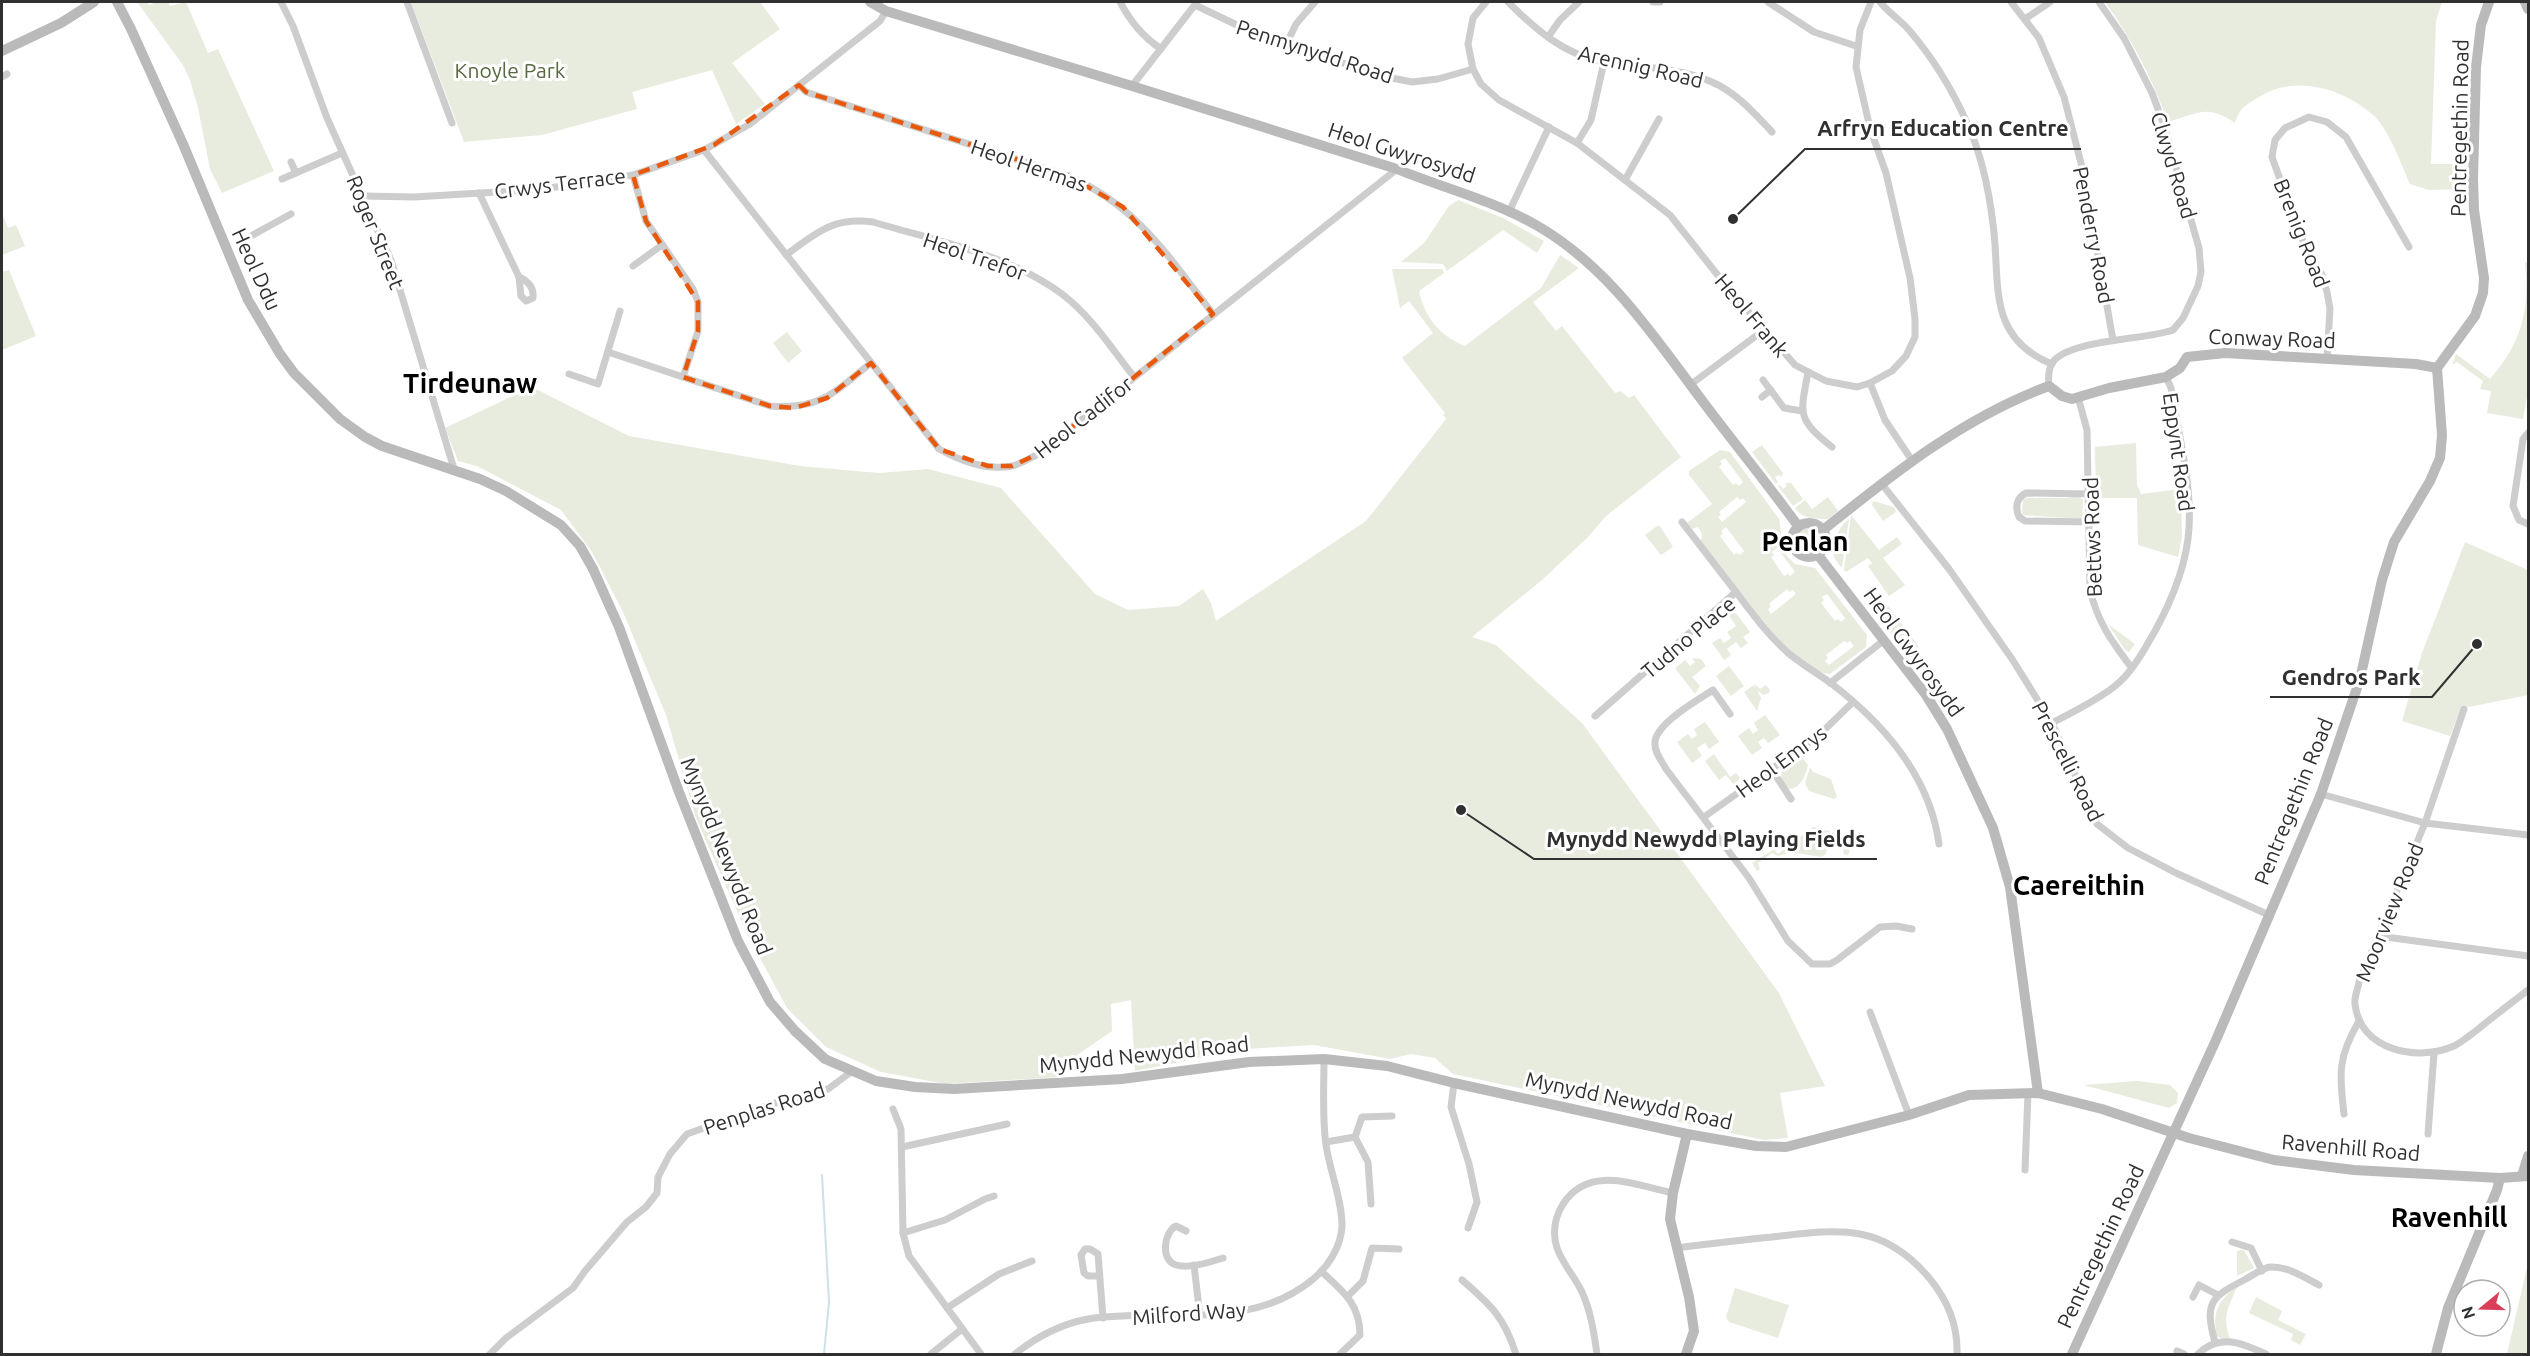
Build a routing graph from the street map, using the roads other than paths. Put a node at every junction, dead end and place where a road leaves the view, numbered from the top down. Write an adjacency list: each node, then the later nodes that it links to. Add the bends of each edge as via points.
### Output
1 (94, 2): 27 (street, via 61,23)
2 (117, 2): 80 (street, Heol Ddu, via 183,144 248,300 280,354 312,393 364,437)
3 (281, 2): 38 (street, Roger Street)
4 (407, 2): 33 (street)
5 (870, 2): 21 (street, Heol Gwyrosydd)
6 (1120, 2): 26 (street, via 1138,29)
7 (1315, 2): 24 (street, via 1296,24)
8 (1486, 2): 29 (street, Heol Frank, via 1473,18 1468,44)
9 (1508, 2): 23 (street, Arennig Road)
10 (1579, 2): 23 (street)
11 (1768, 2): 25 (street, via 1814,32)
12 (1871, 2): 25 (street, Heol Frank)
13 (1880, 2): 62 (street, via 1909,30 1946,82 1968,123 1993,225 2002,313 2008,329 2036,357)
14 (2011, 2): 22 (street, Penderry Road)
15 (2050, 2): 22 (street)
16 (2099, 2): 58 (street, Clwyd Road, via 2124,38 2152,93 2199,249 2201,272 2183,318 2168,332)
17 (2489, 2): 63 (street, Pentregethin Road, via 2477,57 2473,179 2483,293 2475,316)
18 (2525, 2): 20 (street)
19 (1196, 3): 24 (street, Penmynydd Road); 26 (street)
20 (2529, 9)
21 (886, 11): 30 (street, Crwys Terrace, via 880,21); 31 (street, Heol Gwyrosydd)
22 (2025, 19): 58 (street, Penderry Road, via 2039,38 2064,97 2085,181)
23 (1548, 37): 28 (street, Arennig Road, via 1565,49)
24 (1286, 45): 29 (street, Penmynydd Road, via 1412,82)
25 (1856, 46): 70 (street, Heol Frank, via 1856,67 1870,128 1886,173 1910,278 1915,319 1915,337 1906,356 1892,371)
26 (1161, 49): 31 (street)
27 (2, 51)
28 (1604, 62): 35 (street, Arennig Road, via 1661,69 1712,82 1741,100); 36 (street, via 1591,120)
29 (1473, 69): 34 (street, Heol Frank, via 1481,84 1499,100)
30 (799, 85): 37 (street, Crwys Terrace, via 750,124); 56 (street, Heol Hermas, via 806,92 1096,188 1143,225)
31 (1132, 86): 40 (street, Heol Gwyrosydd)
32 (1659, 119): 44 (street)
33 (452, 123)
34 (1549, 126): 36 (street, Heol Frank); 47 (street)
35 (1773, 132)
36 (1577, 143): 44 (street, Heol Frank)
37 (704, 150): 42 (street, Crwys Terrace); 52 (street, Heol Cadifor)
38 (342, 153): 41 (street); 46 (street, Roger Street)
39 (291, 162): 41 (street)
40 (1397, 169): 47 (street, Heol Gwyrosydd, via 1471,194); 56 (street, Heol Cadifor)
41 (296, 173): 43 (street)
42 (633, 175): 45 (street, Crwys Terrace, via 574,185); 50 (street, via 646,221)
43 (282, 179)
44 (1625, 180): 57 (street, Heol Frank, via 1670,215)
45 (479, 193): 46 (street, Crwys Terrace); 54 (street)
46 (363, 196): 80 (street, Roger Street, via 391,260)
47 (1509, 212): 71 (street, Heol Gwyrosydd, via 1536,224 1591,263 1632,308)
48 (291, 214): 49 (street)
49 (240, 242)
50 (662, 245): 53 (street); 66 (street, via 698,302 698,331)
51 (2409, 247): 60 (street, Brenig Road, via 2346,137 2327,122 2309,117 2285,128 2275,140 2272,157 2300,235 2327,292)
52 (786, 255): 61 (street, Heol Cadifor); 67 (street, Heol Trefor, via 819,230 836,223 861,221 998,260 1040,279 1063,295)
53 (633, 266)
54 (519, 277)
55 (620, 312): 59 (street)
56 (1213, 314): 67 (street, Heol Cadifor)
57 (1764, 330): 64 (street, Heol Frank, via 1786,357); 71 (street)
58 (2113, 340): 62 (street, via 2066,353)
59 (608, 352): 65 (street, via 598,384); 66 (street)
60 (2327, 359): 63 (street, Conway Road); 68 (street, Conway Road, via 2197,354 2187,357 2180,368)
61 (871, 363): 66 (street, via 827,398 794,408 770,406); 67 (street, Heol Cadifor, via 939,449 961,461 988,466 1012,466 1038,454)
62 (2052, 363): 72 (street)
63 (2437, 368): 99 (street, Pentregethin Road, via 2440,458 2394,542 2360,679)
64 (1808, 372): 70 (street, Heol Frank, via 1843,386); 76 (street)
65 (569, 374)
66 (683, 376)
67 (1134, 377)
68 (2166, 377): 75 (street); 91 (street, Eppynt Road, via 2184,469 2189,529 2165,612)
69 (1763, 380): 73 (street)
70 (1870, 383): 79 (street, via 1885,420)
71 (1690, 385): 86 (street, Heol Gwyrosydd)
72 (2049, 386): 75 (street, via 2066,398); 79 (street, via 1955,431)
73 (1771, 390): 74 (street); 76 (street, via 1784,408)
74 (1762, 397)
75 (2078, 397): 82 (street, Bettws Road, via 2087,430)
76 (1802, 411): 78 (street, via 1807,424)
77 (2529, 433): 85 (street, via 2523,439 2513,506 2519,520)
78 (1832, 447)
79 (1913, 462): 81 (street)
80 (454, 469): 114 (street, Mynydd Newydd Road, via 537,509 561,525 580,546 619,627 679,792 751,967 770,1002 795,1031 825,1059)
81 (1881, 483): 87 (street); 97 (street, Prescelli Road, via 2012,658)
82 (2090, 494): 84 (street, Bettws Road); 84 (street, via 2026,493 2017,502 2019,517 2025,521)
83 (1682, 522): 89 (street)
84 (2089, 522): 91 (street, Bettws Road, via 2089,576 2097,615)
85 (2529, 524)
86 (1798, 526): 87 (street, via 1809,523); 88 (street, via 1791,542 1796,552 1805,558)
87 (1823, 530): 88 (street, via 1825,545)
88 (1818, 555): 90 (street, Heol Gwyrosydd)
89 (1736, 592): 92 (street, Tudno Place, via 1785,650); 96 (street, Tudno Place)
90 (1883, 641): 92 (street); 116 (street, Heol Gwyrosydd, via 1926,695 1947,729 2004,859 2016,928)
91 (2131, 667): 97 (street, Eppynt Road, via 2101,696)
92 (1830, 683): 93 (street, Tudno Place)
93 (1853, 702): 98 (street, Heol Emrys, via 1818,736); 104 (street, Tudno Place, via 1887,734 1913,771 1927,797)
94 (2464, 709): 102 (street, Moorview Road)
95 (1730, 714): 101 (street, via 1713,690 1662,726 1655,742 1666,769)
96 (1595, 716)
97 (2052, 723): 105 (street, Prescelli Road, via 2097,824 2128,848)
98 (1772, 770): 100 (street); 101 (street, Heol Emrys)
99 (2321, 794): 102 (street); 105 (street, Pentregethin Road)
100 (1791, 799)
101 (1704, 817): 106 (street, via 1788,941 1812,964 1830,964 1880,927)
102 (2425, 823): 103 (street); 107 (street, Moorview Road)
103 (2529, 835)
104 (1940, 844)
105 (2269, 915): 122 (street, Pentregethin Road)
106 (1912, 929)
107 (2378, 936): 108 (street); 111 (street, Moorview Road, via 2355,1002)
108 (2529, 957)
109 (2529, 990): 112 (street, via 2456,1045)
110 (1870, 1012): 119 (street)
111 (2359, 1021): 112 (street, via 2379,1044 2396,1050); 118 (street, via 2341,1060)
112 (2434, 1053): 124 (street)
113 (1324, 1059): 114 (street, Mynydd Newydd Road, via 1249,1062 1122,1079 954,1089 876,1081); 115 (street, Mynydd Newydd Road, via 1387,1066); 126 (street, Milford Way)
114 (851, 1072): 157 (street, Penplas Road, via 828,1089 687,1134 670,1154 658,1178 657,1193 646,1207 627,1222 573,1288)
115 (1454, 1083): 123 (street, Mynydd Newydd Road); 135 (street, via 1451,1107 1477,1202)
116 (2033, 1093): 119 (street, Mynydd Newydd Road, via 1969,1095); 122 (street, Mynydd Newydd Road); 129 (street)
117 (893, 1109): 127 (street, via 901,1129)
118 (2344, 1114)
119 (1909, 1115): 123 (street, Mynydd Newydd Road, via 1786,1147)
120 (1392, 1116): 125 (street, via 1362,1117)
121 (1007, 1124): 127 (street)
122 (2174, 1132): 131 (street, Ravenhill Road, via 2256,1156 2310,1166); 166 (street, Pentregethin Road)
123 (1687, 1134): 132 (street)
124 (2428, 1134)
125 (1355, 1137): 126 (street); 134 (street, via 1368,1162)
126 (1326, 1142): 145 (street, Milford Way, via 1342,1226 1333,1256)
127 (902, 1147): 137 (street)
128 (2529, 1156): 130 (street)
129 (2025, 1170)
130 (2525, 1176): 131 (street, Ravenhill Road)
131 (2499, 1178): 169 (street, via 2448,1308)
132 (1673, 1193): 139 (street, via 1670,1219); 163 (street, via 1609,1179 1589,1182 1568,1197 1557,1214 1554,1233 1558,1249 1591,1316)
133 (994, 1196): 137 (street, via 945,1220)
134 (1371, 1204)
135 (1468, 1228)
136 (1186, 1231): 143 (street, via 1176,1226 1169,1230 1167,1255 1178,1266)
137 (903, 1233): 152 (street, via 909,1256)
138 (2232, 1242): 144 (street, via 2251,1248)
139 (1676, 1248): 164 (street, via 1694,1331); 165 (street, via 1830,1230 1857,1232 1892,1244 1911,1258 1938,1288 1950,1309)
140 (1399, 1249): 150 (street, via 1372,1248 1363,1281)
141 (1223, 1258): 143 (street)
142 (1032, 1261): 152 (street, via 999,1274)
143 (1194, 1265): 153 (street)
144 (2262, 1271): 148 (street, via 2268,1267 2288,1270); 149 (street)
145 (1322, 1272): 150 (street); 153 (street, Milford Way, via 1304,1287 1269,1305 1228,1315)
146 (1098, 1276): 154 (street)
147 (1462, 1280): 162 (street, via 1490,1304 1508,1329)
148 (2319, 1285)
149 (2218, 1294): 151 (street, via 2199,1285); 156 (street, via 2210,1314)
150 (1348, 1296): 161 (street, via 1360,1319 1360,1335)
151 (2193, 1297)
152 (947, 1308): 155 (street)
153 (1200, 1316): 154 (street, Milford Way)
154 (1103, 1318): 160 (street, Milford Way, via 1087,1319 1040,1336)
155 (962, 1329): 158 (street); 159 (street)
156 (2215, 1342): 167 (street); 168 (street, via 2238,1343)
157 (490, 1354)
158 (931, 1354)
159 (981, 1354)
160 (1015, 1354)
161 (1340, 1354)
162 (1516, 1354)
163 (1597, 1354)
164 (1686, 1354)
165 (1958, 1354)
166 (2072, 1354)
167 (2198, 1354)
168 (2266, 1354)
169 (2436, 1354)

